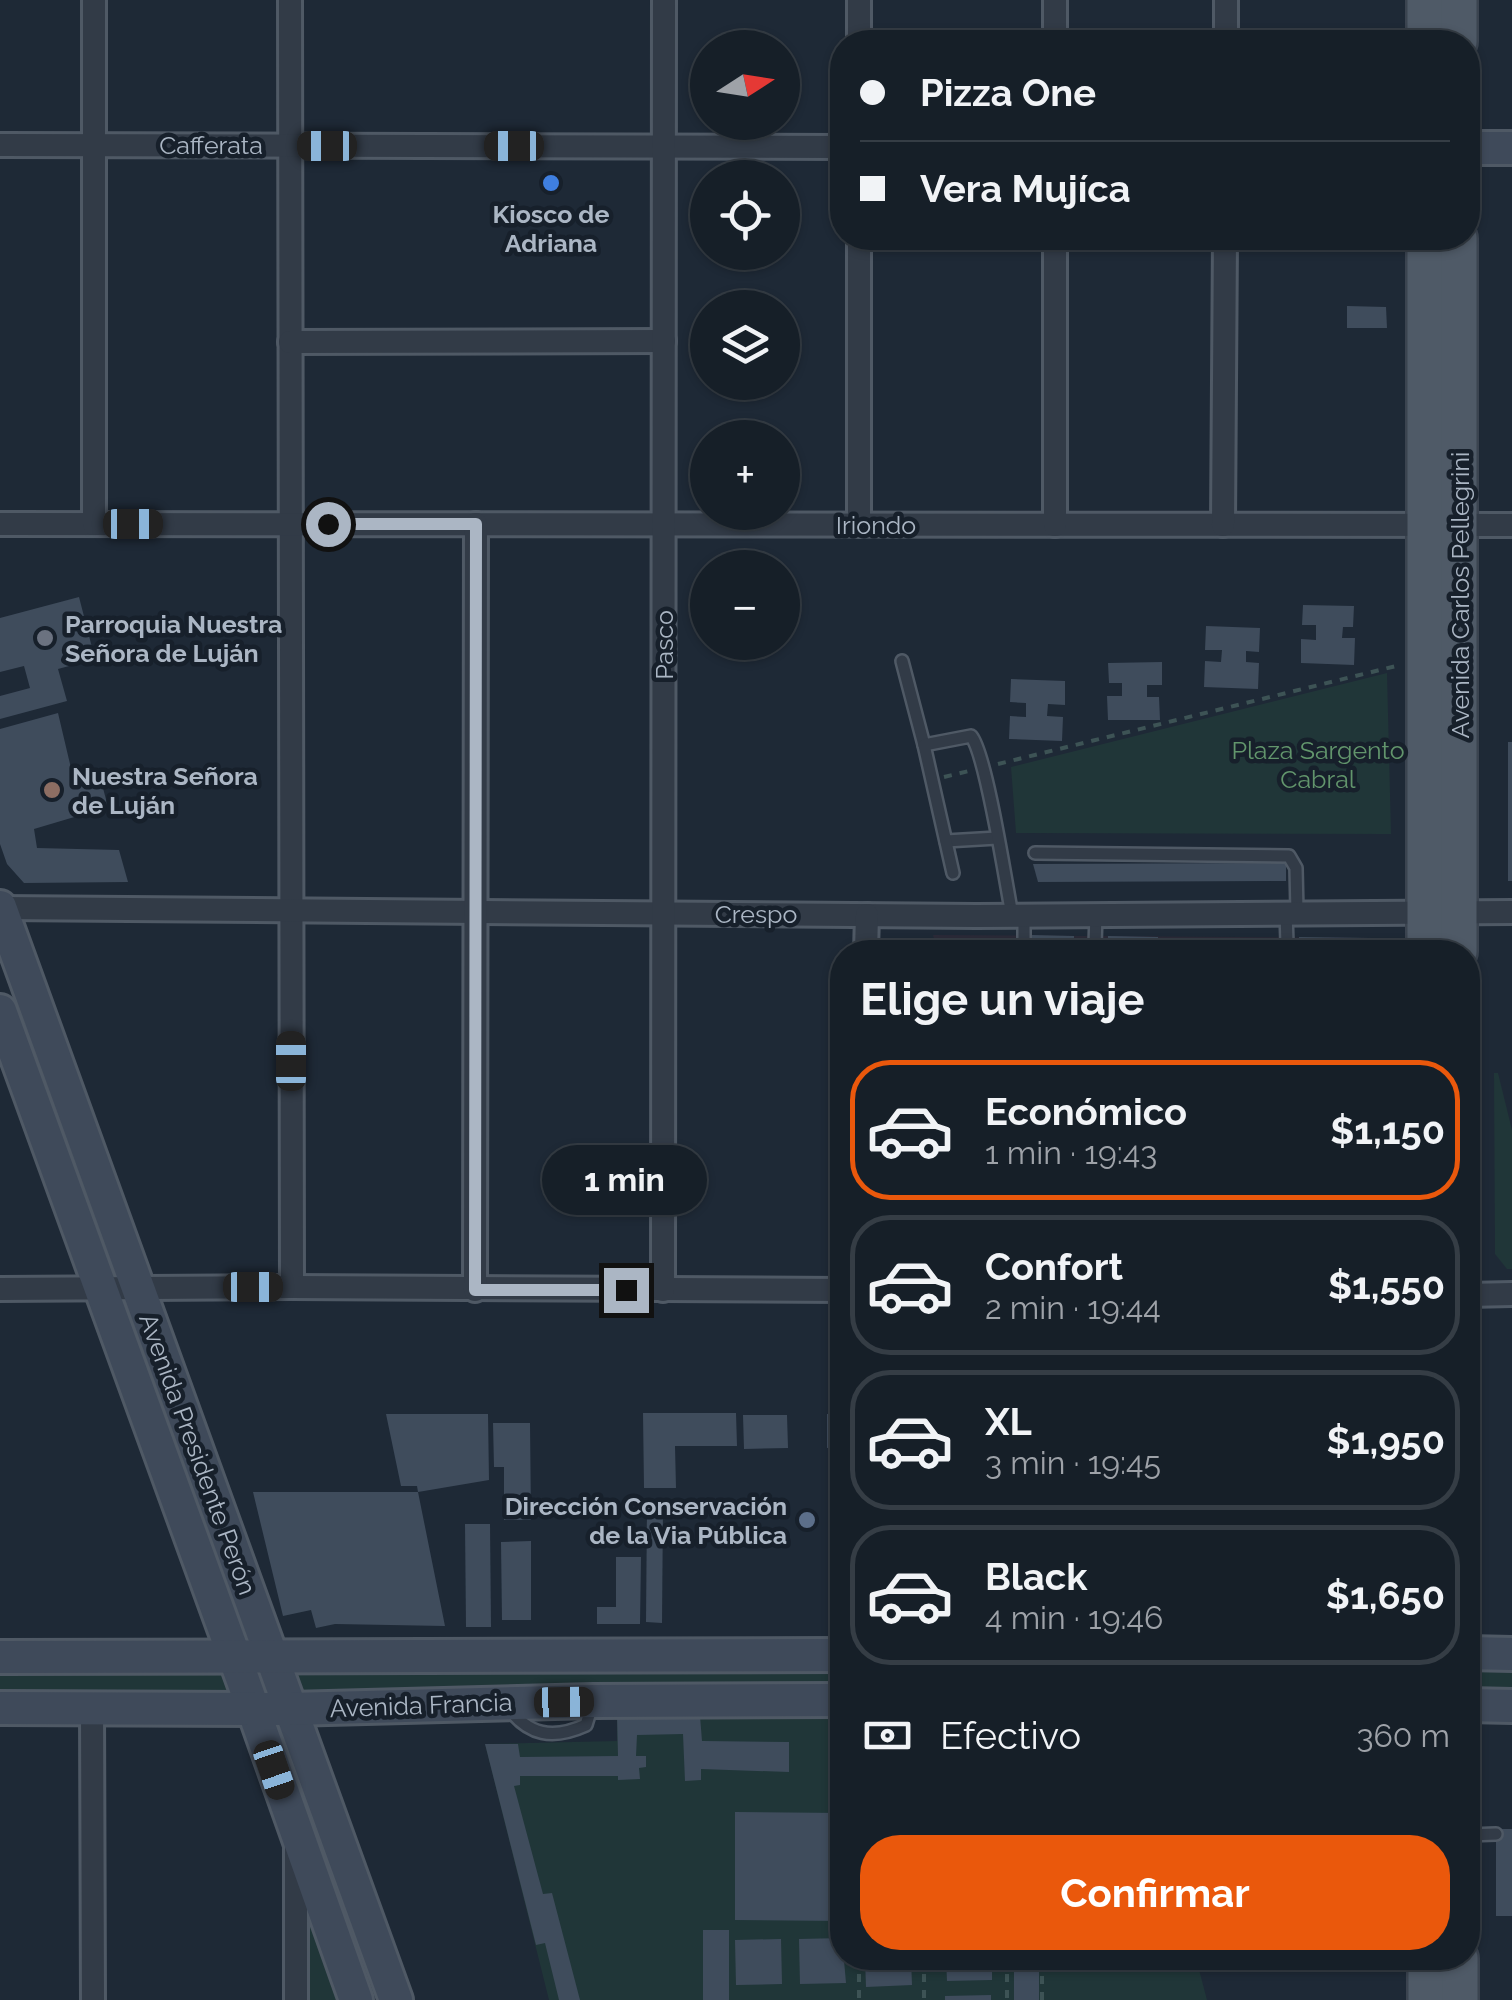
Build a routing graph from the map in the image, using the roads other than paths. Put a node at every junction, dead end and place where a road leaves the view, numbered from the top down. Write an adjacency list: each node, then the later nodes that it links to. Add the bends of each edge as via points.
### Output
1 (94, 0): 15 (street)
2 (290, 0): 16 (street)
3 (664, 0): 17 (street, Pasco)
4 (860, 0): 9 (street)
5 (1055, 0): 10 (street)
6 (1226, 0): 11 (street)
7 (1424, 0): 12 (main road)
8 (1460, 0): 13 (main road)
9 (859, 30)
10 (1055, 30)
11 (1226, 30)
12 (1424, 30)
13 (1460, 30)
14 (0, 145): 15 (street, Cafferata)
15 (94, 145): 16 (street, Cafferata); 29 (street)
16 (290, 146): 17 (street, Cafferata); 26 (street)
17 (664, 146): 18 (street, Cafferata); 27 (street, Pasco)
18 (830, 147)
19 (1480, 148): 20 (main road)
20 (1512, 148)
21 (859, 250): 33 (street)
22 (1055, 250): 34 (street)
23 (1225, 250): 35 (street)
24 (1426, 250): 36 (main road, Avenida Carlos Pellegrini)
25 (1459, 250): 36 (main road, Avenida Carlos Pellegrini)
26 (290, 342): 27 (street); 30 (street)
27 (664, 342): 32 (street, Pasco)
28 (0, 524): 29 (street, Iriondo)
29 (94, 524): 30 (street, Iriondo)
30 (290, 524): 31 (street, Iriondo); 45 (street)
31 (476, 524): 32 (street, Iriondo); 46 (street)
32 (664, 524): 33 (street, Iriondo); 49 (street, Pasco)
33 (858, 525): 34 (street, Iriondo)
34 (1054, 525): 35 (street, Iriondo)
35 (1223, 525): 36 (street, Iriondo)
36 (1442, 525): 37 (street, Iriondo); 53 (main road, Avenida Carlos Pellegrini); 53 (main road, Avenida Carlos Pellegrini, via 1425,659)
37 (1512, 525)
38 (902, 661): 39 (lane)
39 (924, 745): 40 (lane, via 971,736 976,741); 41 (lane)
40 (997, 838): 41 (lane); 52 (lane)
41 (946, 841): 43 (lane)
42 (1034, 853): 47 (lane, via 1289,856 1296,868)
43 (953, 873)
44 (0, 908): 45 (street, Crespo); 61 (main road, Avenida Presidente Perón)
45 (291, 910): 46 (street, Crespo); 59 (street)
46 (477, 912): 49 (street, Crespo); 63 (street)
47 (1292, 912): 50 (street, Crespo); 53 (street, Crespo); 57 (lane)
48 (1512, 912): 53 (street, Crespo)
49 (664, 914): 51 (street, Crespo); 64 (street, Pasco)
50 (1096, 914): 52 (street, Crespo); 56 (lane)
51 (867, 915): 52 (street, Crespo); 54 (street)
52 (1018, 915): 55 (lane)
53 (1429, 927)
54 (866, 940)
55 (1022, 940)
56 (1095, 940)
57 (1288, 940)
58 (0, 1012): 60 (main road, Avenida Presidente Perón)
59 (292, 1287): 61 (street); 63 (street)
60 (100, 1288): 61 (street); 62 (street); 73 (main road, Avenida Presidente Perón)
61 (138, 1288): 74 (main road, Avenida Presidente Perón)
62 (0, 1289)
63 (475, 1290): 64 (street)
64 (663, 1290): 65 (street)
65 (830, 1290)
66 (1512, 1294): 67 (street)
67 (1480, 1295)
68 (1480, 1654): 69 (main road)
69 (1512, 1654)
70 (830, 1655): 71 (main road, Avenida Francia)
71 (480, 1656): 74 (main road, Avenida Francia); 76 (main road, via 492,1685)
72 (0, 1657): 73 (main road, Avenida Francia)
73 (234, 1657): 74 (main road, Avenida Francia); 81 (main road, Avenida Presidente Perón)
74 (272, 1658): 82 (main road, Avenida Presidente Perón)
75 (830, 1700): 76 (main road, Avenida Francia)
76 (486, 1703): 82 (main road, Avenida Francia)
77 (1480, 1706): 78 (main road)
78 (1512, 1706)
79 (0, 1708): 80 (main road, Avenida Francia)
80 (92, 1708): 81 (main road, Avenida Francia); 88 (street)
81 (253, 1709): 82 (main road, Avenida Francia); 83 (main road, Avenida Presidente Perón)
82 (290, 1709): 91 (main road, Avenida Presidente Perón)
83 (296, 1831): 89 (street); 90 (main road, Avenida Presidente Perón)
84 (1480, 1834): 85 (lane)
85 (1496, 1834)
86 (1426, 1970): 92 (main road)
87 (1460, 1970): 93 (main road)
88 (93, 2000)
89 (296, 2000)
90 (356, 2000)
91 (396, 2000)
92 (1426, 2000)
93 (1460, 2000)

